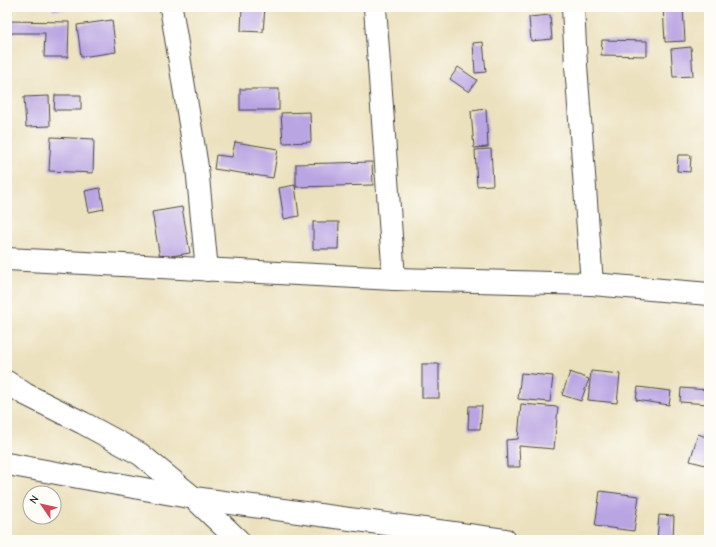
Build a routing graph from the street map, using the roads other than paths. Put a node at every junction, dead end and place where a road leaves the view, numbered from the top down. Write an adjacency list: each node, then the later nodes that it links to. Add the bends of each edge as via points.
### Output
1 (171, 7): 5 (street, via 197,167)
2 (375, 7): 6 (street)
3 (573, 7): 7 (street)
4 (7, 259): 5 (street)
5 (207, 270): 6 (street)
6 (394, 279): 7 (street)
7 (592, 284): 8 (street)
8 (709, 294)
9 (7, 382): 11 (street, via 140,454)
10 (7, 464): 11 (street)
11 (194, 498): 12 (street); 13 (street)
12 (238, 540)
13 (505, 540)

